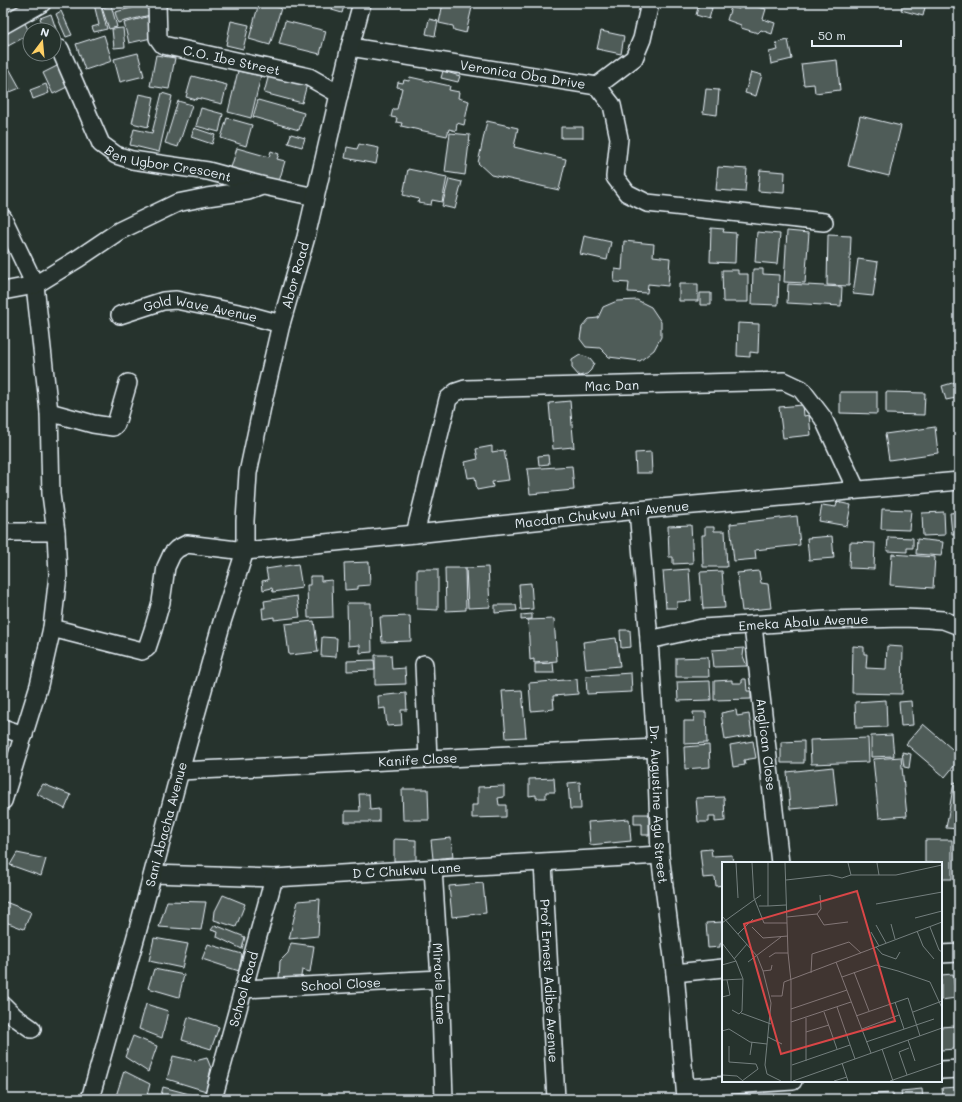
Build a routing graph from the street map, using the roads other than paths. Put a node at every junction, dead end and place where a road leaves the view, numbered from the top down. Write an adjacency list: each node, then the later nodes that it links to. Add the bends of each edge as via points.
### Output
1 (42, 3): 5 (street)
2 (157, 3): 9 (street, C.O. Ibe Street, via 158,38 163,45 309,77)
3 (362, 3): 6 (street, Abor Road)
4 (650, 3): 8 (street, via 642,39 634,58)
5 (3, 25)
6 (350, 47): 8 (street, Veronica Oba Drive); 9 (street, Abor Road)
7 (62, 54): 10 (street, Ben Ugbor Crescent, via 101,144 116,156 208,170)
8 (597, 86): 13 (street, Veronica Oba Drive, via 612,105 619,138 615,177 627,193 647,203)
9 (339, 94): 11 (street, Abor Road)
10 (264, 186): 11 (street, Ben Ugbor Crescent); 14 (street, via 172,206 119,231)
11 (315, 197): 17 (street, Abor Road)
12 (3, 218): 14 (street)
13 (824, 222)
14 (35, 285): 15 (street); 19 (street)
15 (3, 291)
16 (120, 315): 17 (street, Gold Wave Avenue, via 163,301 176,300)
17 (281, 324): 26 (street, Abor Road, via 248,473)
18 (128, 383): 19 (street, via 113,428)
19 (49, 412): 24 (street, via 51,494)
20 (959, 480): 21 (street, Macdan Chukwu Ani Avenue)
21 (856, 489): 22 (street, Macdan Chukwu Ani Avenue); 25 (street, Mac Dan, via 823,418 801,389 784,381 465,389 448,399)
22 (638, 510): 25 (street, Macdan Chukwu Ani Avenue); 30 (street, Dr. Augustine Agu Street)
23 (7, 532): 24 (street)
24 (56, 532): 29 (street, via 58,575)
25 (415, 534): 26 (street, Macdan Chukwu Ani Avenue)
26 (245, 551): 29 (street, Macdan Chukwu Ani Avenue, via 187,544 177,549 166,567 154,630 147,648 142,651); 36 (street, Sani Abacha Avenue)
27 (753, 626): 28 (street, Emeka Abalu Avenue, via 827,620 903,618 943,620); 30 (street, Emeka Abalu Avenue, via 702,628); 40 (street, Anglican Close)
28 (959, 626)
29 (52, 628): 33 (street)
30 (649, 640): 34 (street, Dr. Augustine Agu Street)
31 (424, 664): 35 (street)
32 (3, 728): 33 (street)
33 (24, 735): 37 (street)
34 (656, 748): 35 (street, Kanife Close); 38 (street, Dr. Augustine Agu Street)
35 (428, 759): 36 (street, Kanife Close)
36 (180, 771): 42 (street, Sani Abacha Avenue)
37 (3, 802)
38 (660, 855): 39 (street, D C Chukwu Lane); 47 (street, Dr. Augustine Agu Street)
39 (543, 862): 41 (street, D C Chukwu Lane); 59 (street, Prof Ernest Adibe Avenue)
40 (780, 862)
41 (433, 869): 43 (street, D C Chukwu Lane); 48 (street, Miracle Lane)
42 (153, 874): 43 (street, D C Chukwu Lane); 56 (street, Sani Abacha Avenue)
43 (274, 878): 49 (street, School Road)
44 (959, 953): 45 (street)
45 (942, 954)
46 (722, 968): 47 (street)
47 (675, 974): 55 (street, Dr. Augustine Agu Street)
48 (440, 979): 49 (street, School Close); 58 (street, Miracle Lane)
49 (242, 989): 57 (street, School Road)
50 (3, 1005): 51 (street)
51 (32, 1029)
52 (959, 1069): 53 (street)
53 (942, 1070)
54 (786, 1082): 55 (street)
55 (686, 1094)
56 (90, 1099)
57 (213, 1099)
58 (444, 1099)
59 (556, 1099)

